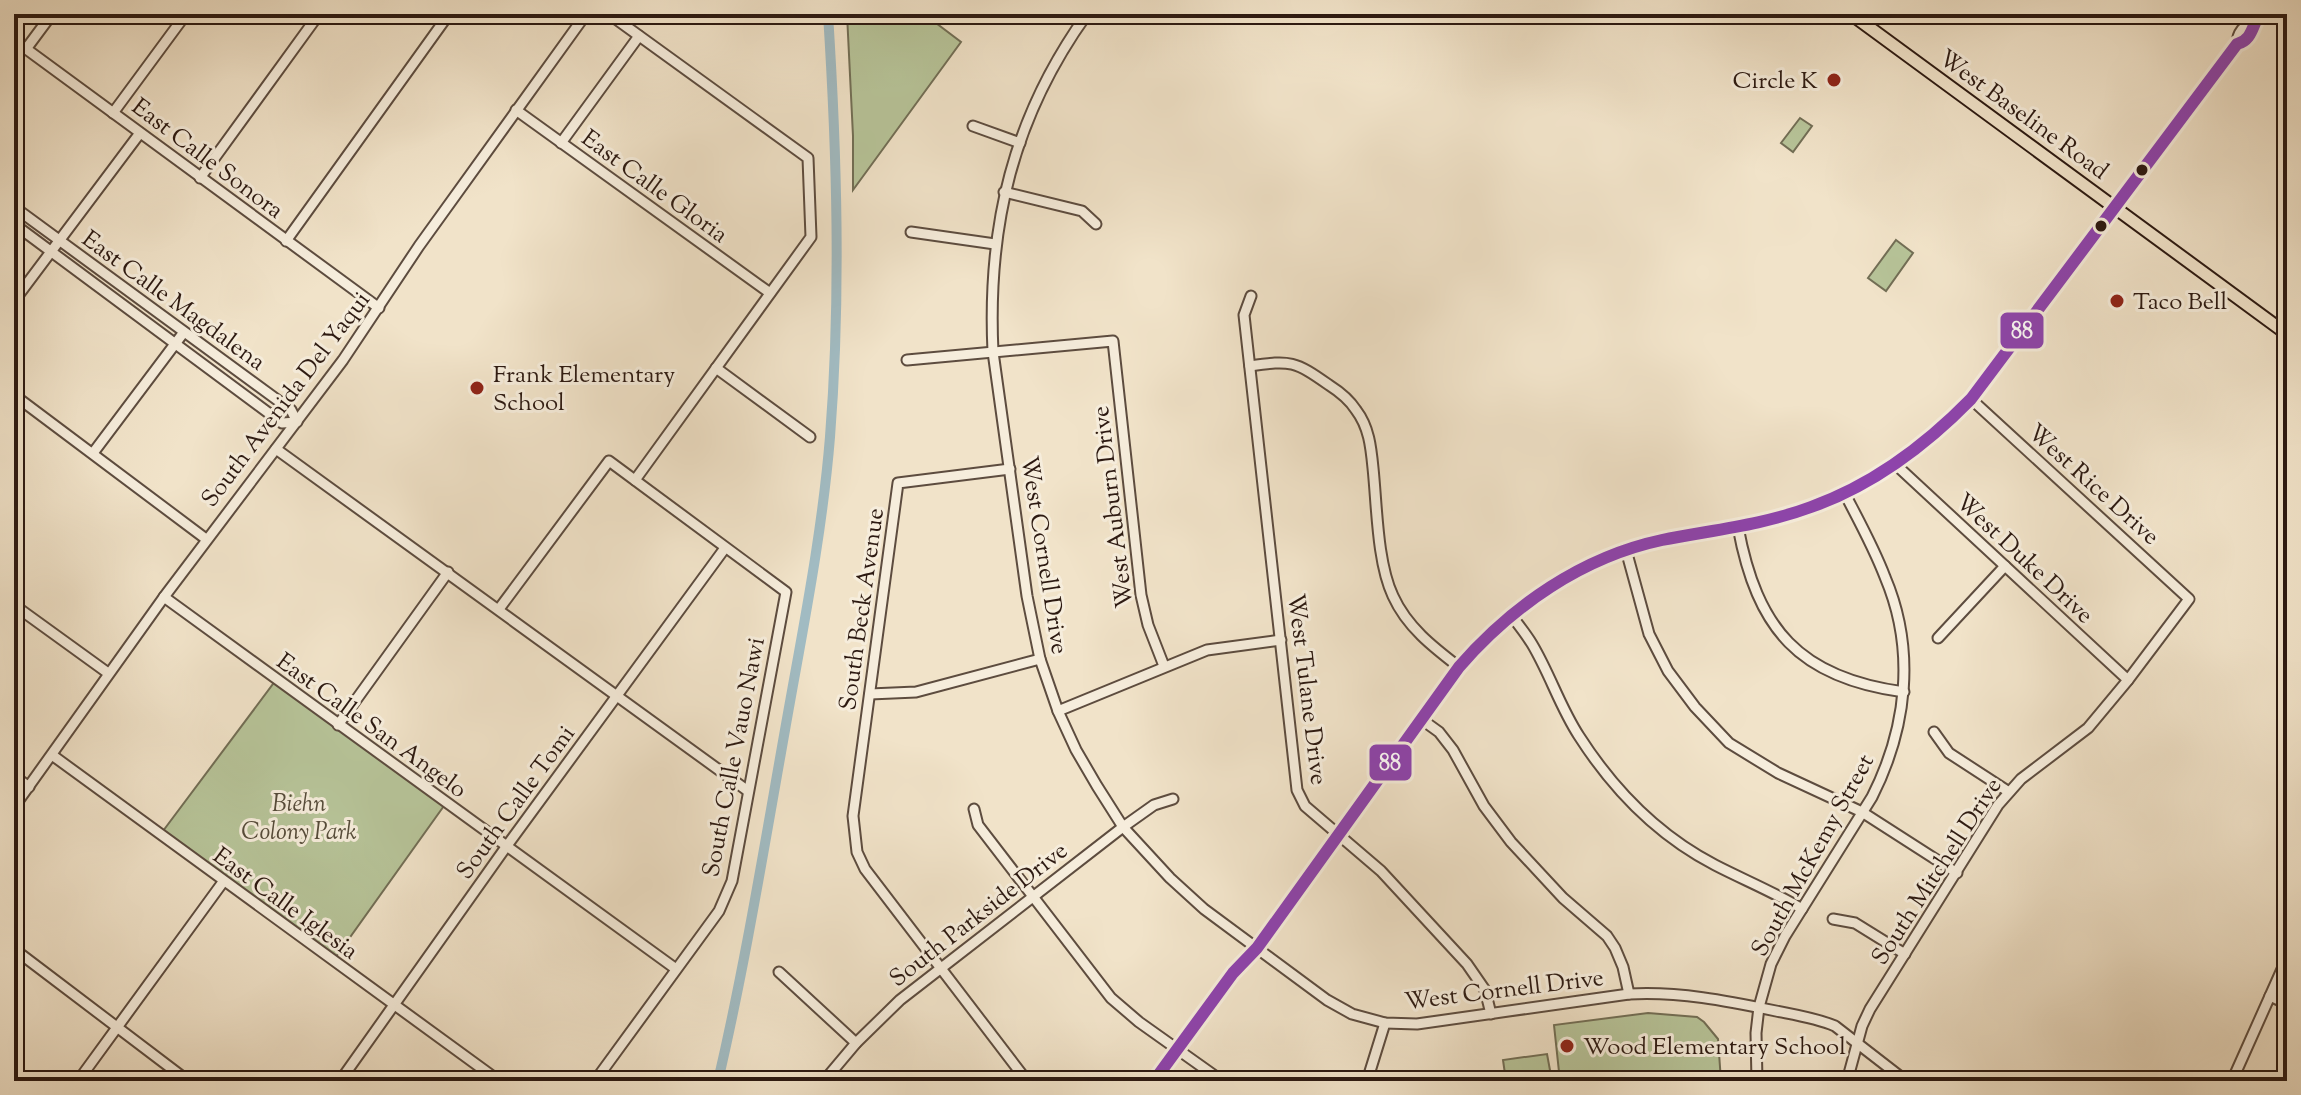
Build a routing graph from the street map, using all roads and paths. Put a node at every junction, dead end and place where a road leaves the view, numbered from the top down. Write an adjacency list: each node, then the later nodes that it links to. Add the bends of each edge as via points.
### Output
1 (52, 14): 12 (street)
2 (186, 14): 14 (street)
3 (319, 14): 19 (street)
4 (449, 14): 27 (street)
5 (586, 14): 13 (street, South Avenida Del Yaqui)
6 (609, 14): 10 (street)
7 (1087, 14): 18 (street, via 1054,63)
8 (1851, 14): 22 (main road, West Baseline Road)
9 (2257, 18): 22 (street, via 2237,36 2237,44)
10 (639, 36): 17 (street); 30 (street, via 808,158 811,237)
11 (14, 40): 12 (street, East Calle Sonora)
12 (26, 49): 14 (street, East Calle Sonora)
13 (516, 110): 17 (street, East Calle Gloria); 33 (street, South Avenida Del Yaqui)
14 (113, 113): 16 (street, East Calle Sonora)
15 (973, 126): 18 (street)
16 (140, 133): 19 (street, East Calle Sonora); 26 (street)
17 (561, 143): 30 (street, East Calle Gloria)
18 (1020, 143): 20 (street)
19 (200, 178): 27 (street, East Calle Sonora)
20 (1004, 192): 24 (street, via 1082,211); 28 (street)
21 (14, 207): 26 (street, East Calle Magdalena)
22 (2114, 207): 35 (main road, West Baseline Road); 42 (street)
23 (14, 224): 29 (street, East Calle Magdalena)
24 (1096, 224)
25 (911, 232): 28 (street)
26 (59, 240): 29 (street); 34 (street, East Calle Magdalena)
27 (286, 241): 33 (street, East Calle Sonora)
28 (995, 244): 37 (street)
29 (51, 251): 32 (street); 36 (street, East Calle Magdalena)
30 (770, 293): 40 (street)
31 (1251, 296): 39 (street, West Tulane Drive, via 1244,315)
32 (14, 301)
33 (379, 308): 43 (street, South Avenida Del Yaqui)
34 (184, 332): 36 (street); 43 (street, East Calle Magdalena, via 291,410)
35 (2287, 334)
36 (175, 344): 43 (street, East Calle Magdalena, via 282,423); 46 (street)
37 (993, 352): 38 (street); 48 (street, West Cornell Drive); 65 (street, West Auburn Drive, via 1113,341 1141,595)
38 (907, 360)
39 (1250, 366): 63 (street, West Tulane Drive); 66 (street, via 1294,363 1337,390 1358,411 1370,439 1383,562 1393,596 1417,633)
40 (716, 368): 44 (street); 49 (street)
41 (14, 395): 46 (street)
42 (1971, 399): 47 (street); 58 (street, West Rice Drive)
43 (297, 422): 45 (street, South Avenida Del Yaqui)
44 (810, 437)
45 (276, 449): 52 (street, South Avenida Del Yaqui); 56 (street)
46 (93, 453): 52 (street)
47 (1895, 464): 50 (street); 55 (street, West Duke Drive)
48 (1010, 469): 64 (street, West Cornell Drive); 70 (street, South Beck Avenue, via 898,483)
49 (635, 480): 53 (street); 60 (street, via 609,461)
50 (1845, 494): 51 (street); 69 (street, South McKemy Street, via 1894,600 1903,643)
51 (1738, 527): 54 (street); 69 (street, via 1754,590 1797,650 1842,678)
52 (206, 539): 57 (street, South Avenida Del Yaqui)
53 (725, 548): 71 (street, South Calle Tomi); 79 (street, South Calle Vauo Nawi, via 786,592)
54 (1626, 550): 61 (street, via 1569,575); 84 (street, via 1649,634 1695,707 1729,743 1778,773)
55 (2005, 566): 62 (street); 68 (street, West Duke Drive)
56 (448, 572): 60 (street); 74 (street)
57 (164, 597): 67 (street, South Avenida Del Yaqui); 74 (street, East Calle San Angelo)
58 (2189, 599): 68 (street, South Mitchell Drive)
59 (14, 605): 67 (street)
60 (499, 609): 71 (street)
61 (1511, 615): 66 (street); 91 (street, via 1532,644 1579,736 1635,805 1713,864)
62 (1938, 638)
63 (1281, 640): 65 (street, via 1207,650); 86 (street, West Tulane Drive, via 1297,790 1305,806)
64 (1040, 659): 70 (street, via 916,692); 72 (street, West Cornell Drive)
65 (1164, 666): 72 (street)
66 (1459, 667): 73 (street)
67 (108, 673): 76 (street, South Avenida Del Yaqui)
68 (2128, 680): 80 (street, South Mitchell Drive, via 2088,728)
69 (1904, 692): 84 (street, South McKemy Street, via 1890,756)
70 (870, 694): 97 (street, South Beck Avenue, via 853,816 857,852)
71 (617, 696): 79 (street); 87 (street, South Calle Tomi)
72 (1058, 711): 85 (street, West Cornell Drive)
73 (1421, 719): 86 (street); 100 (street, via 1453,750 1511,842 1607,936)
74 (338, 725): 87 (street, East Calle San Angelo)
75 (1934, 732): 80 (street, via 1949,753)
76 (52, 755): 78 (street, South Avenida Del Yaqui); 89 (street, East Calle Iglesia)
77 (14, 776): 78 (street)
78 (29, 787): 82 (street, South Avenida Del Yaqui)
79 (748, 791): 98 (street, South Calle Vauo Nawi, via 732,881 719,911)
80 (2009, 792): 88 (street, South Mitchell Drive)
81 (1173, 799): 85 (street, South Parkside Drive, via 1154,805)
82 (14, 807)
83 (974, 809): 90 (street, via 978,825)
84 (1862, 812): 88 (street); 91 (street, South McKemy Street)
85 (1123, 827): 90 (street, South Parkside Drive); 93 (street, West Cornell Drive, via 1204,909)
86 (1338, 834): 93 (street); 105 (street, West Tulane Drive, via 1381,871 1467,964 1485,990)
87 (506, 847): 98 (street, East Calle San Angelo); 103 (street, South Calle Tomi)
88 (1957, 873): 95 (street, South Mitchell Drive)
89 (223, 882): 103 (street, East Calle Iglesia); 107 (street)
90 (1033, 897): 97 (street, South Parkside Drive); 110 (street, via 1111,998)
91 (1802, 909): 104 (street, South McKemy Street, via 1771,964)
92 (1833, 919): 95 (street, via 1855,923)
93 (1257, 948): 106 (street, West Cornell Drive, via 1327,1000); 110 (street)
94 (14, 949): 107 (street)
95 (1905, 954): 108 (street, South Mitchell Drive, via 1870,1009)
96 (2287, 958): 101 (street)
97 (940, 968): 109 (street, South Parkside Drive); 117 (street)
98 (676, 969): 115 (street, South Calle Vauo Nawi)
99 (779, 972): 109 (street)
100 (1629, 994): 104 (street, West Cornell Drive, via 1678,994); 105 (street, West Cornell Drive)
101 (2270, 996): 102 (street); 124 (street)
102 (2287, 1004)
103 (394, 1006): 113 (street, South Calle Tomi); 114 (street, East Calle Iglesia)
104 (1759, 1007): 108 (street, West Cornell Drive, via 1823,1021); 121 (street)
105 (1491, 1014): 106 (street, West Cornell Drive)
106 (1385, 1023): 120 (street)
107 (117, 1026): 111 (street); 112 (street)
108 (1857, 1042): 122 (street, South Mitchell Drive); 123 (street, West Cornell Drive)
109 (856, 1043): 116 (street, South Parkside Drive)
110 (1177, 1050): 118 (street); 119 (street)
111 (78, 1081)
112 (188, 1081)
113 (340, 1081)
114 (499, 1081)
115 (595, 1081)
116 (824, 1081)
117 (1027, 1081)
118 (1154, 1081)
119 (1222, 1081)
120 (1367, 1081)
121 (1757, 1081)
122 (1847, 1081)
123 (1906, 1081)
124 (2232, 1081)

